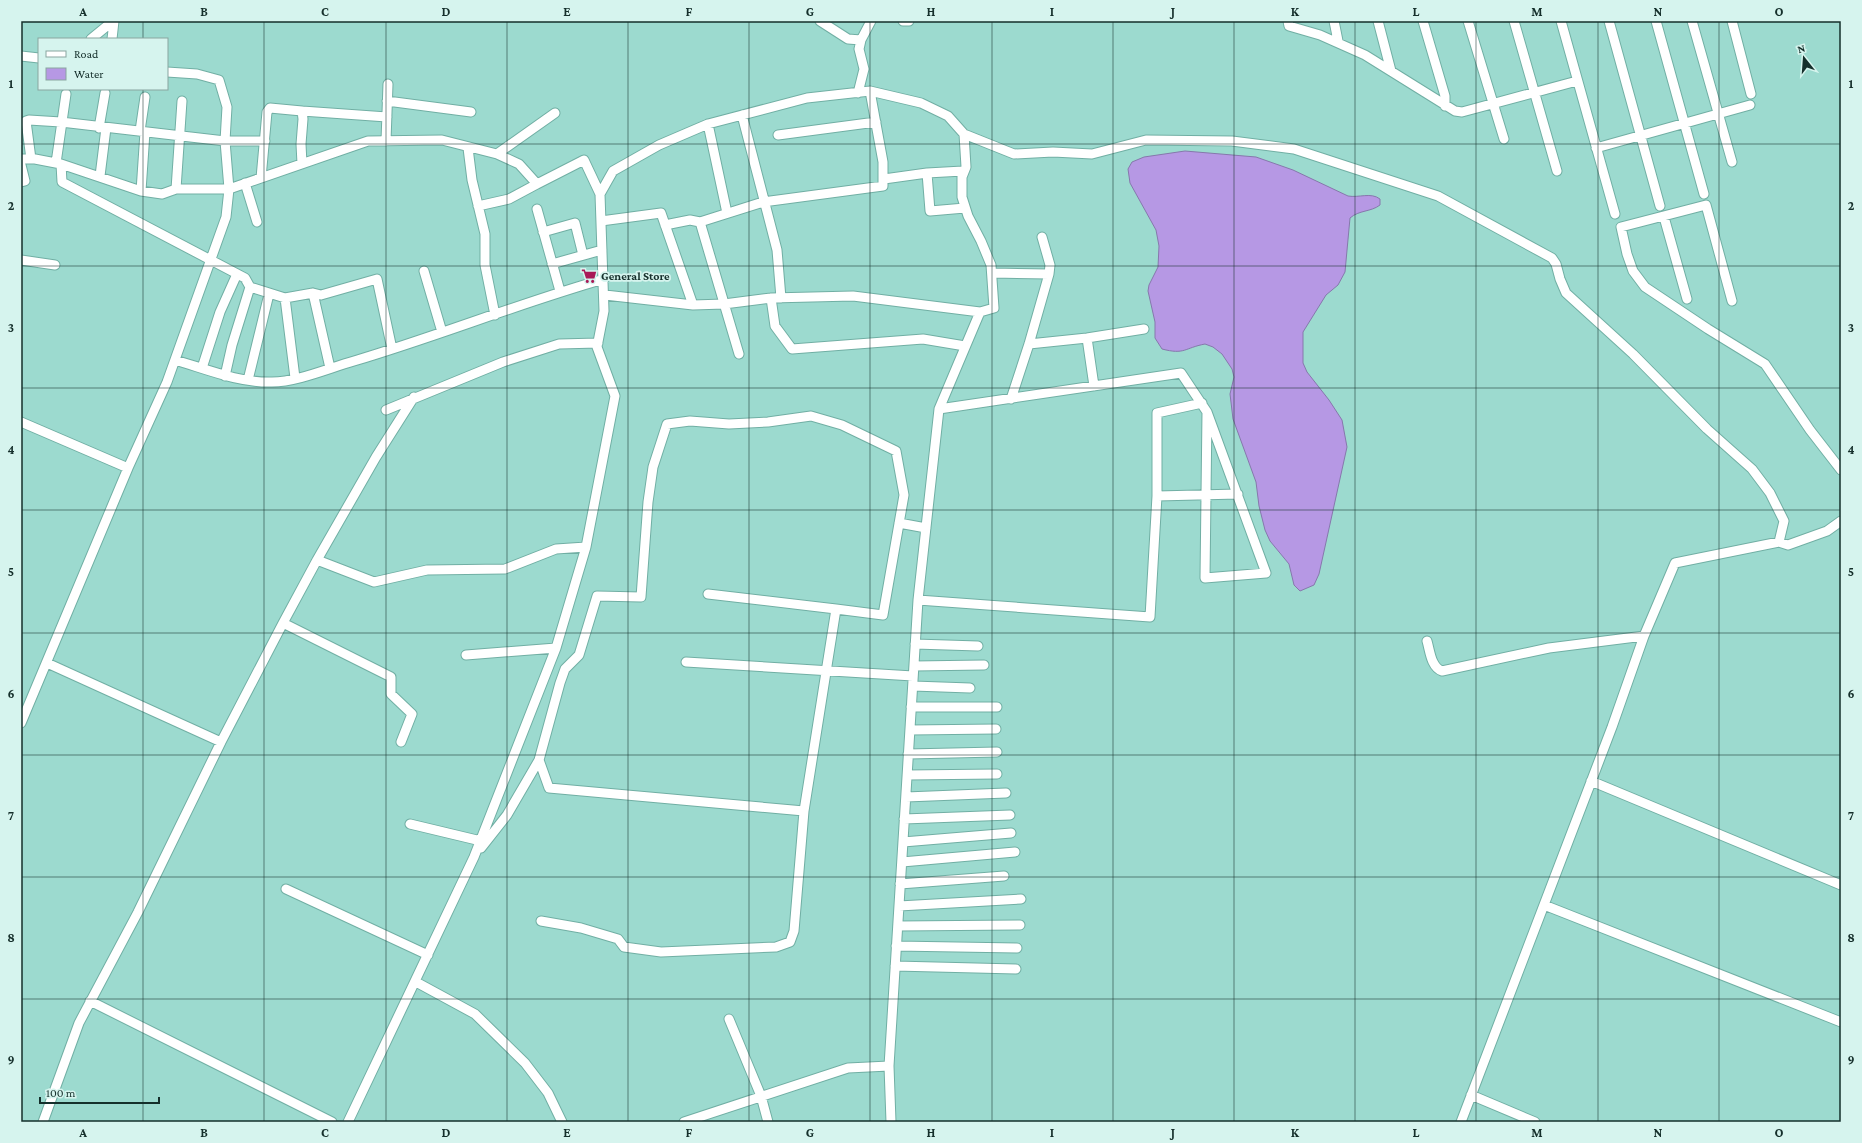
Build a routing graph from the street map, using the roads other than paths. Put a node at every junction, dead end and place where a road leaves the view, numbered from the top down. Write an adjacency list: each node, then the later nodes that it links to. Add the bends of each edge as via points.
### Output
1 (113, 21): 17 (street); 18 (street)
2 (820, 21): 19 (street, via 848,38)
3 (871, 21): 19 (street)
4 (903, 21): 5 (street)
5 (909, 21)
6 (1288, 21): 20 (street, via 1290,26)
7 (1334, 21): 20 (street)
8 (1378, 21): 23 (street)
9 (1423, 21): 38 (street, via 1445,96)
10 (1468, 21): 36 (street)
11 (1514, 21): 30 (street)
12 (1561, 21): 25 (street)
13 (1609, 21): 53 (street)
14 (1656, 21): 47 (street)
15 (1692, 21): 42 (street)
16 (1732, 21): 32 (street)
17 (92, 38)
18 (112, 38)
19 (861, 40): 29 (street, via 859,49 864,69)
20 (1338, 41): 23 (street)
21 (21, 56): 22 (street)
22 (38, 58)
23 (1391, 71): 38 (street)
24 (168, 72): 56 (street, via 198,74 219,80 227,107)
25 (1577, 81): 30 (street); 60 (street)
26 (388, 84): 35 (street)
27 (870, 92): 29 (street); 46 (street); 51 (street, via 921,103 948,116)
28 (105, 93): 49 (street)
29 (858, 93): 43 (street, via 807,98)
30 (1534, 93): 36 (street); 70 (street)
31 (66, 94): 45 (street)
32 (1751, 94)
33 (145, 97): 50 (street)
34 (182, 101): 54 (street)
35 (387, 101): 40 (street); 44 (street)
36 (1492, 104): 38 (street, via 1462,112); 55 (street)
37 (1750, 105): 42 (street)
38 (1445, 106)
39 (302, 111): 44 (street); 57 (street, via 270,108); 66 (street)
40 (471, 112)
41 (555, 113): 61 (street)
42 (1718, 114): 47 (street); 64 (street)
43 (742, 115): 48 (street); 84 (street)
44 (387, 117): 58 (street)
45 (61, 122): 49 (street); 63 (street, via 26,121); 65 (street)
46 (876, 122): 52 (street); 75 (street, via 884,162)
47 (1685, 123): 53 (street); 83 (street)
48 (708, 124): 68 (street, via 659,145); 89 (street)
49 (103, 128): 50 (street); 72 (street)
50 (142, 132): 54 (street); 81 (street)
51 (964, 134): 69 (street, via 966,167); 153 (street, via 1014,154 1092,154 1146,140 1232,141 1294,149 1438,196 1552,258 1566,293 1633,354 1706,429 1752,470 1770,493 1784,521)
52 (778, 135)
53 (1641, 135): 60 (street); 86 (street)
54 (180, 136): 56 (street); 79 (street)
55 (1504, 139)
56 (225, 141): 57 (street); 80 (street)
57 (264, 141): 73 (street)
58 (386, 141): 59 (street, via 442,140); 66 (street, via 368,142)
59 (468, 148): 61 (street); 85 (street)
60 (1596, 148): 90 (street)
61 (497, 154): 78 (street, via 519,164)
62 (21, 159): 63 (street)
63 (31, 159): 65 (street)
64 (1732, 162)
65 (59, 164): 72 (street); 101 (street, via 62,182)
66 (302, 164): 73 (street)
67 (21, 165): 76 (street, via 25,181)
68 (612, 171): 74 (street); 82 (street)
69 (963, 171): 71 (street); 87 (street, via 962,197)
70 (1557, 171)
71 (927, 173): 75 (street); 87 (street, via 930,211)
72 (100, 176): 81 (street)
73 (261, 178): 77 (street)
74 (592, 178): 78 (street, via 584,160); 82 (street)
75 (884, 179): 84 (street, via 884,186)
76 (21, 182)
77 (245, 183): 80 (street); 93 (street)
78 (537, 184): 85 (street, via 509,199)
79 (176, 189): 80 (street); 81 (street, via 162,194)
80 (229, 189): 101 (street, via 226,217)
81 (141, 191)
82 (600, 194): 92 (street)
83 (1704, 194)
84 (763, 202): 89 (street); 116 (street, via 777,250)
85 (478, 206): 122 (street, via 485,234 485,265)
86 (1660, 206)
87 (965, 208): 105 (street)
88 (537, 209): 96 (street)
89 (726, 213): 94 (street)
90 (1615, 214)
91 (1664, 217): 117 (street); 118 (street, via 1706,205); 146 (street, via 1621,227 1633,271 1645,287 1765,364)
92 (601, 221): 95 (street, via 661,213); 98 (street)
93 (257, 222)
94 (700, 222): 95 (street, via 690,220); 120 (street)
95 (665, 225): 119 (street)
96 (543, 232): 99 (street, via 575,223); 102 (street)
97 (1042, 238): 107 (street, via 1050,264)
98 (602, 250): 99 (street); 108 (street)
99 (583, 255): 102 (street)
100 (21, 260): 103 (street)
101 (211, 261): 106 (street); 131 (street)
102 (552, 264): 110 (street)
103 (55, 265)
104 (424, 271): 124 (street)
105 (992, 273): 107 (street); 121 (street, via 994,308)
106 (237, 274): 109 (street, via 246,278); 132 (street, via 220,312)
107 (1049, 274): 127 (street)
108 (604, 279): 110 (street); 113 (street)
109 (250, 287): 112 (street); 134 (street)
110 (560, 291): 122 (street)
111 (313, 293): 114 (street); 129 (street, via 321,295 377,279); 133 (street)
112 (269, 294): 114 (street); 136 (street)
113 (605, 295): 119 (street); 126 (street)
114 (285, 298): 135 (street)
115 (771, 298): 116 (street); 120 (street); 128 (street, via 775,326 792,349 923,339)
116 (781, 298): 121 (street, via 852,296)
117 (1687, 299)
118 (1732, 301)
119 (693, 304): 120 (street)
120 (724, 304): 130 (street)
121 (980, 312): 128 (street)
122 (495, 315): 124 (street)
123 (1144, 329): 125 (street)
124 (442, 332): 129 (street)
125 (1087, 338): 127 (street); 137 (street)
126 (598, 343): 138 (street, via 559,344 503,362); 154 (street, via 597,347 615,396)
127 (1029, 344): 139 (street)
128 (965, 346): 141 (street)
129 (392, 349): 133 (street)
130 (738, 354)
131 (175, 360): 132 (street); 145 (street)
132 (202, 368): 134 (street)
133 (330, 368): 135 (street)
134 (225, 376): 136 (street)
135 (295, 378): 136 (street, via 272,382)
136 (248, 380)
137 (1094, 386): 139 (street); 140 (street, via 1181,373)
138 (414, 397): 142 (street); 155 (street)
139 (1011, 399): 141 (street)
140 (1202, 402): 143 (street); 149 (street, via 1157,413)
141 (939, 409): 152 (street)
142 (386, 410)
143 (1208, 412): 147 (street); 148 (street)
144 (21, 422): 145 (street)
145 (128, 468): 167 (street)
146 (1841, 470)
147 (1238, 494): 148 (street); 148 (street, via 1266,573 1205,578)
148 (1206, 495): 149 (street)
149 (1156, 496): 157 (street, via 1150,618)
150 (1841, 521): 153 (street, via 1827,531 1788,545)
151 (899, 523): 152 (street); 158 (street, via 883,615); 183 (street, via 904,496 896,451 842,425 811,416 768,422 729,424 690,421 667,424 653,467 641,597 597,596 579,655 565,669 560,683)
152 (926, 528): 157 (street)
153 (1779, 542): 160 (street, via 1675,563)
154 (586, 547): 155 (street, via 556,549 505,570 427,570 374,582); 164 (street)
155 (317, 560): 159 (street)
156 (708, 594): 158 (street)
157 (918, 600): 162 (street)
158 (836, 609): 170 (street)
159 (283, 623): 179 (street); 180 (street, via 391,677 391,694 412,714)
160 (1644, 636): 161 (street, via 1549,648 1442,671 1433,663); 186 (street)
161 (1427, 641)
162 (915, 644): 163 (street); 169 (street)
163 (978, 646)
164 (556, 648): 165 (street); 194 (street)
165 (466, 655)
166 (686, 662): 170 (street)
167 (47, 663): 176 (street); 179 (street)
168 (984, 665): 169 (street)
169 (914, 666): 171 (street)
170 (826, 670): 171 (street); 189 (street)
171 (913, 676): 172 (street)
172 (913, 686): 173 (street); 174 (street)
173 (970, 688)
174 (911, 707): 175 (street); 178 (street)
175 (997, 707)
176 (21, 723)
177 (996, 729): 178 (street)
178 (910, 730): 182 (street)
179 (221, 742): 215 (street, via 138,912)
180 (401, 742)
181 (997, 752): 182 (street)
182 (908, 754): 185 (street)
183 (539, 760): 189 (street, via 549,788); 197 (street, via 508,814)
184 (997, 774): 185 (street)
185 (907, 775): 188 (street)
186 (1591, 781): 201 (street); 204 (street)
187 (1006, 793): 188 (street)
188 (906, 797): 191 (street)
189 (804, 811): 206 (street, via 794,931 790,942 776,947 661,952 624,947 618,939 581,928)
190 (1010, 815): 191 (street)
191 (904, 819): 195 (street)
192 (410, 824): 194 (street)
193 (1011, 833): 195 (street)
194 (481, 841): 197 (street)
195 (903, 842): 198 (street)
196 (1015, 852): 198 (street)
197 (474, 857): 211 (street)
198 (902, 862): 200 (street)
199 (1004, 876): 200 (street)
200 (900, 884): 205 (street)
201 (1841, 885)
202 (286, 889): 211 (street)
203 (1021, 899): 205 (street)
204 (1544, 905): 217 (street); 219 (street)
205 (899, 906): 208 (street)
206 (541, 921)
207 (1020, 925): 208 (street)
208 (898, 926): 209 (street)
209 (896, 946): 210 (street); 212 (street)
210 (1017, 948)
211 (428, 955): 214 (street)
212 (895, 966): 213 (street); 218 (street)
213 (1016, 969)
214 (416, 982): 224 (street); 225 (street, via 475,1014 525,1063 548,1093)
215 (90, 1001): 222 (street, via 79,1023); 223 (street)
216 (729, 1018): 220 (street)
217 (1841, 1022)
218 (889, 1066): 220 (street, via 848,1068); 228 (street)
219 (1471, 1095): 229 (street); 230 (street)
220 (761, 1096): 221 (street); 227 (street)
221 (698, 1120): 226 (street)
222 (43, 1122)
223 (332, 1122)
224 (348, 1122)
225 (562, 1122)
226 (684, 1122)
227 (768, 1122)
228 (891, 1122)
229 (1461, 1122)
230 (1535, 1122)

